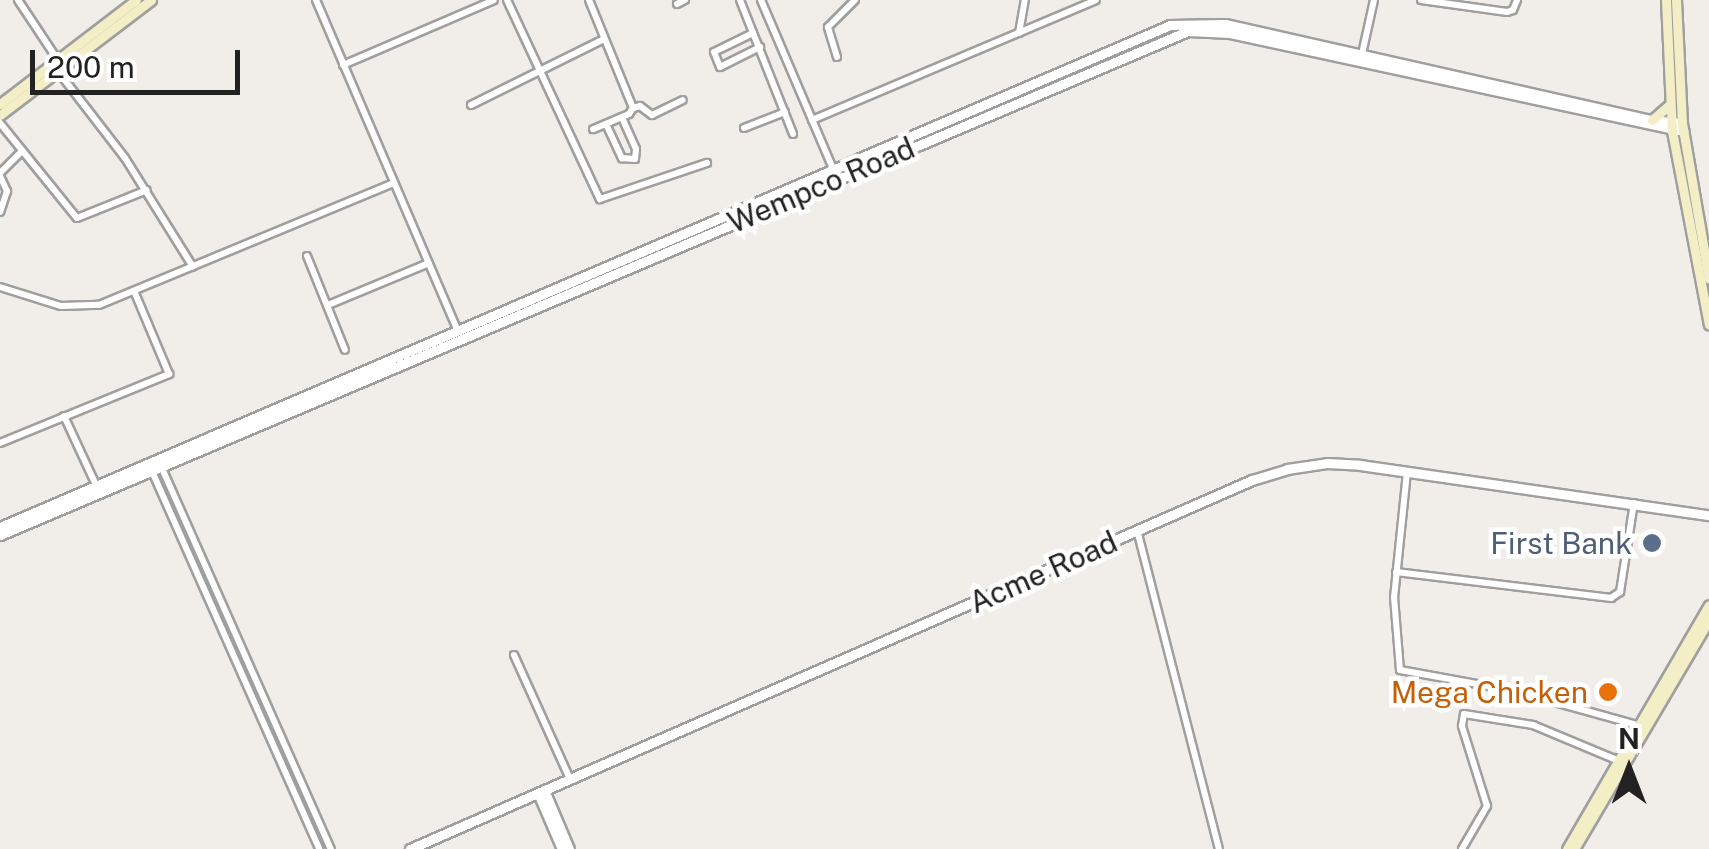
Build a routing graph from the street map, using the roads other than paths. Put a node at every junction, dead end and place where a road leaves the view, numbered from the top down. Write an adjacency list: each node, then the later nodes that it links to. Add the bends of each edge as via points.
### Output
1 (18, 0): 29 (street)
2 (136, 0): 29 (main road)
3 (151, 0): 29 (main road)
4 (316, 0): 28 (street)
5 (494, 0): 28 (street)
6 (507, 0): 30 (street)
7 (589, 0): 23 (street)
8 (685, 0): 19 (street)
9 (740, 0): 20 (street)
10 (761, 0): 21 (street)
11 (854, 0): 27 (street, via 828,27)
12 (1025, 0): 22 (street)
13 (1096, 0): 22 (street)
14 (1374, 0): 26 (street)
15 (1421, 0): 16 (street, via 1507,12)
16 (1517, 0)
17 (1666, 0): 33 (main road)
18 (1676, 0): 44 (main road)
19 (676, 4)
20 (754, 32): 25 (street); 25 (street, via 714,52 720,66)
21 (775, 34): 25 (street); 39 (street)
22 (1018, 34): 39 (street)
23 (604, 39): 30 (street); 35 (street)
24 (1283, 40): 26 (street, Wempco Road); 43 (street, Wempco Road); 51 (street, Wempco Road, via 1188,31)
25 (759, 44): 36 (street)
26 (1362, 54): 40 (street, Wempco Road)
27 (837, 57)
28 (343, 65): 52 (street)
29 (58, 66): 32 (main road); 37 (main road); 53 (street)
30 (537, 68): 34 (street, via 530,78); 49 (street, via 600,199)
31 (683, 100): 35 (street, via 652,115)
32 (0, 104)
33 (1670, 104): 40 (main road); 43 (main road)
34 (472, 105)
35 (633, 108): 38 (street)
36 (785, 112): 45 (street); 47 (street)
37 (0, 114)
38 (622, 117): 42 (street); 42 (street, via 635,159 622,158)
39 (812, 120): 51 (street)
40 (1652, 120): 43 (street, Wempco Road)
41 (0, 123): 48 (street)
42 (606, 124): 46 (street)
43 (1671, 126): 44 (street); 62 (main road)
44 (1683, 127): 58 (main road)
45 (744, 128)
46 (593, 129)
47 (793, 134)
48 (22, 151): 50 (street); 53 (street, via 77,218)
49 (707, 162)
50 (0, 174): 54 (street, via 7,191)
51 (834, 174): 63 (street, Wempco Road); 64 (street, Wempco Road)
52 (394, 182): 56 (street); 57 (street)
53 (147, 190): 57 (street)
54 (0, 212)
55 (307, 256): 61 (street)
56 (429, 263): 61 (street); 63 (street)
57 (193, 267): 60 (street)
58 (1709, 278)
59 (0, 287): 60 (street, via 79,307)
60 (135, 293): 66 (street, via 168,374)
61 (328, 306): 65 (street)
62 (1709, 325)
63 (458, 331): 64 (street); 68 (street, Wempco Road)
64 (462, 342): 68 (street, Wempco Road)
65 (345, 350)
66 (64, 416): 67 (street); 70 (street)
67 (0, 443)
68 (154, 465): 70 (street, Wempco Road); 75 (street, Wempco Road); 84 (street); 85 (street)
69 (1407, 472): 71 (street, Acme Road); 74 (street, Acme Road, via 1327,463 1287,469); 76 (street)
70 (96, 485): 73 (street, Wempco Road)
71 (1634, 504): 72 (street, Acme Road); 76 (street, via 1620,592 1611,598)
72 (1707, 516)
73 (0, 527)
74 (1137, 530): 82 (street, Acme Road); 90 (street)
75 (0, 535)
76 (1396, 572): 80 (street, via 1400,670 1515,691)
77 (1709, 605): 80 (main road)
78 (1709, 620): 92 (main road)
79 (514, 655): 82 (street)
80 (1640, 726): 81 (main road)
81 (1619, 761): 91 (street, via 1533,725 1464,714 1487,806); 92 (main road)
82 (570, 779): 83 (street, Acme Road)
83 (541, 792): 88 (street, Acme Road); 89 (street)
84 (306, 794): 85 (street); 87 (street)
85 (297, 799): 86 (street)
86 (319, 849)
87 (331, 849)
88 (410, 849)
89 (565, 849)
90 (1219, 849)
91 (1462, 849)
92 (1570, 849)

